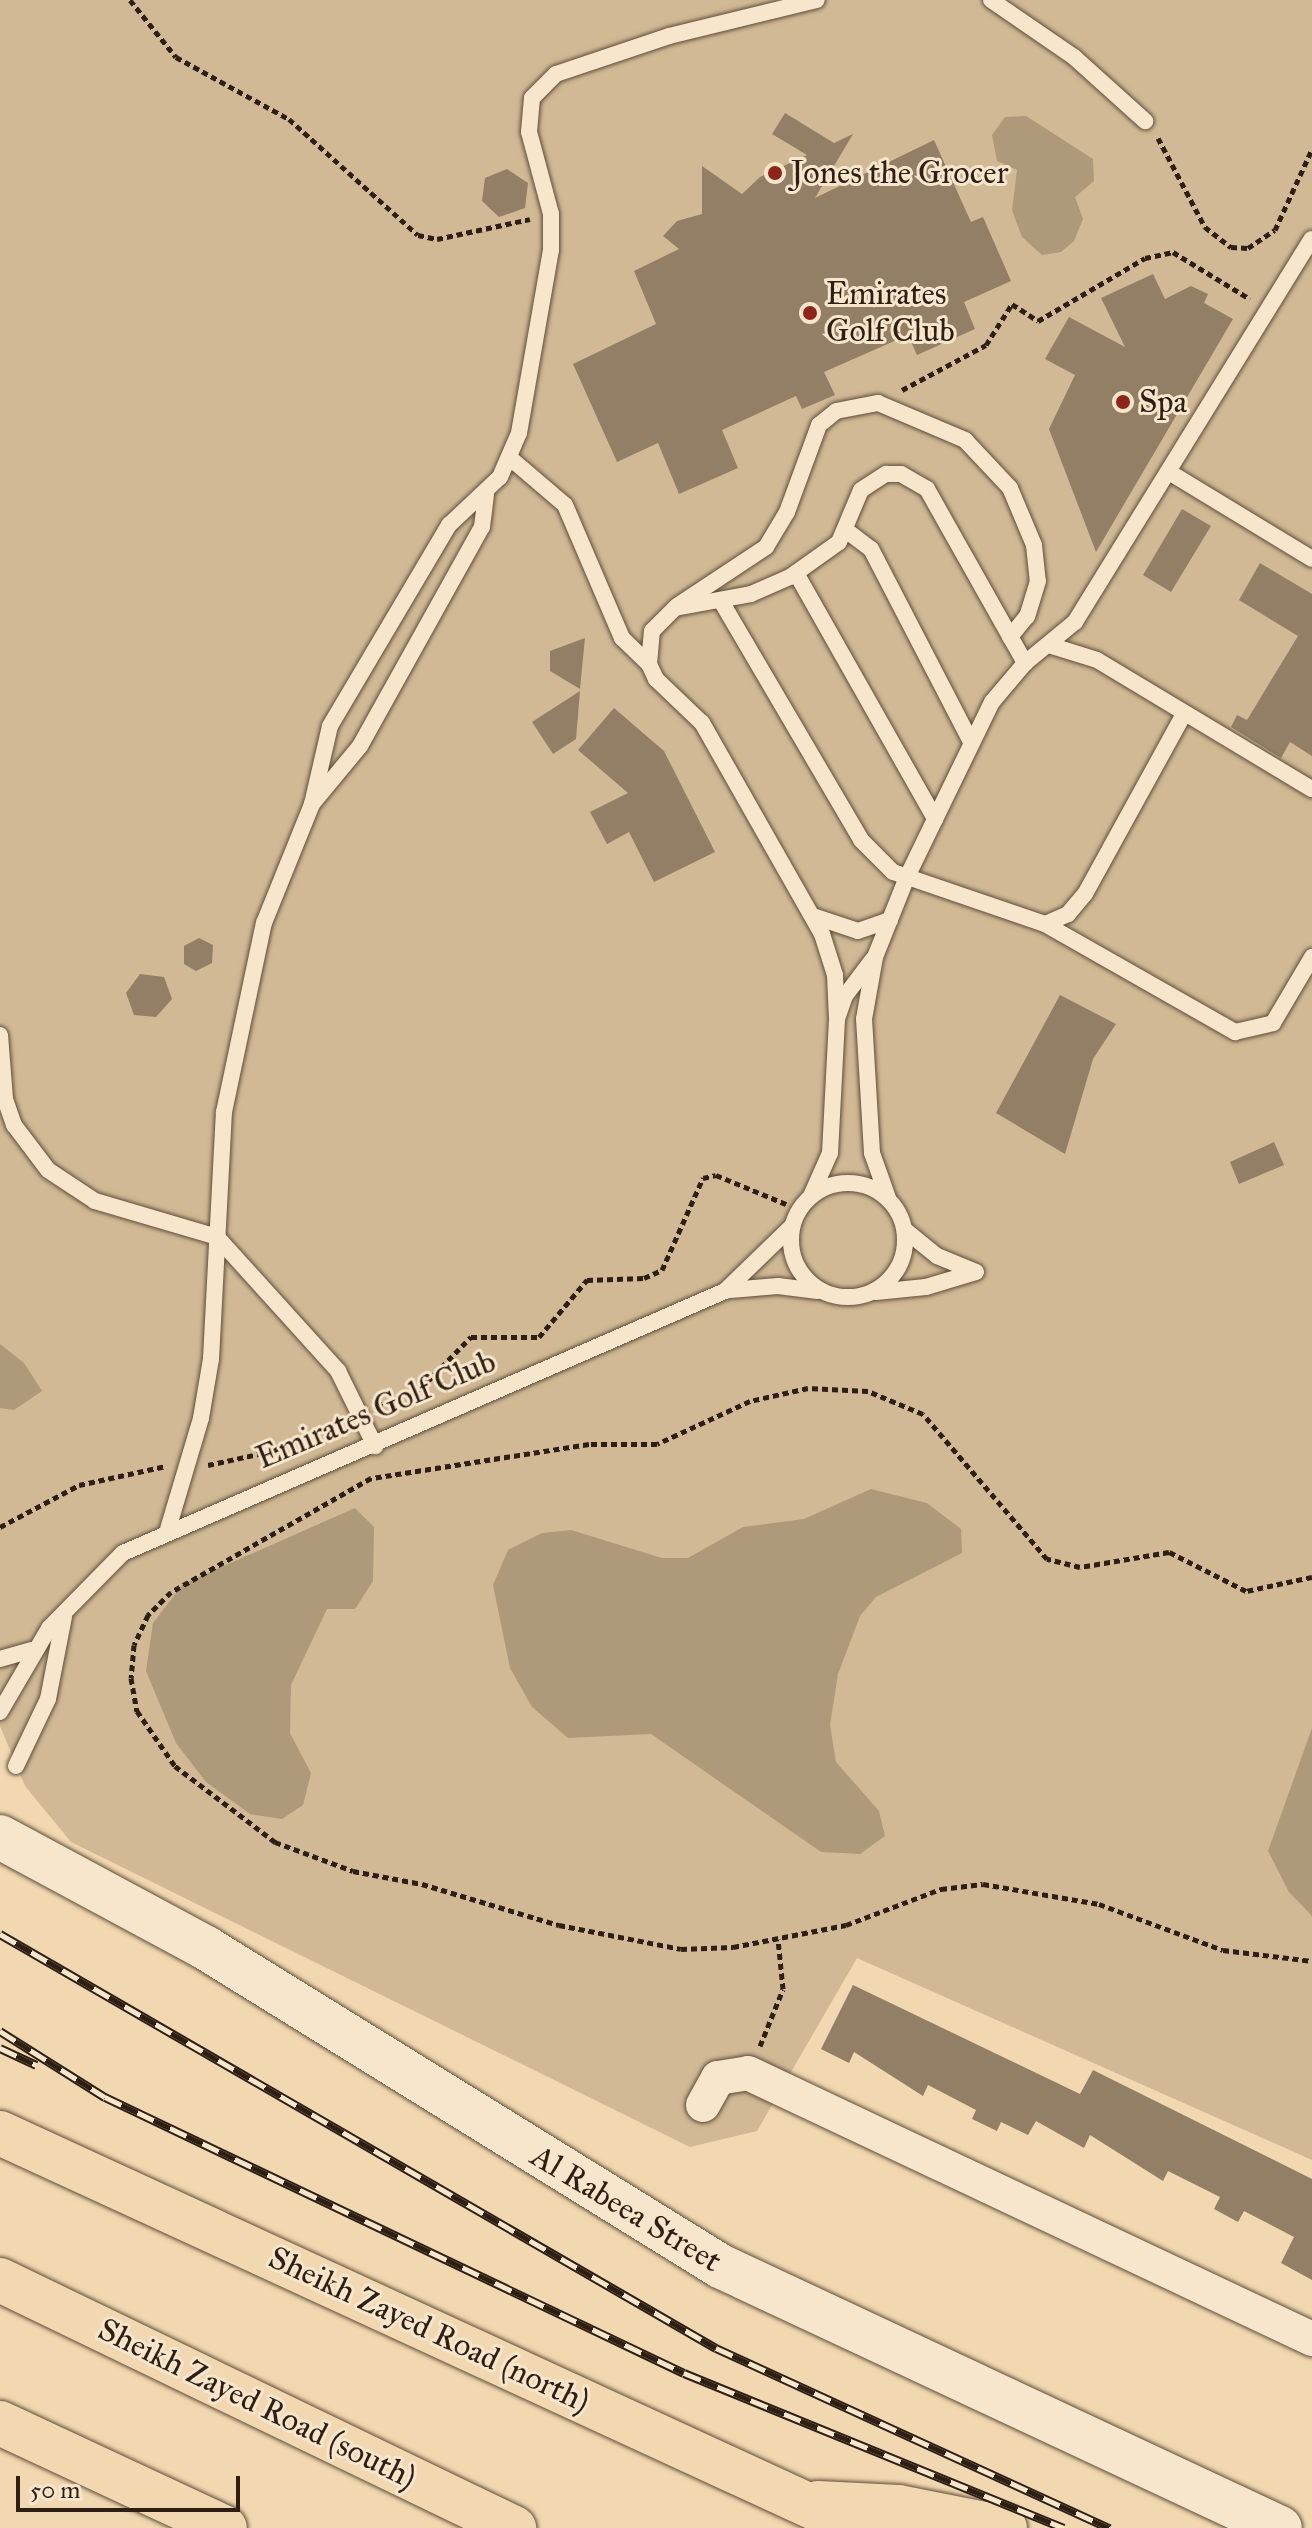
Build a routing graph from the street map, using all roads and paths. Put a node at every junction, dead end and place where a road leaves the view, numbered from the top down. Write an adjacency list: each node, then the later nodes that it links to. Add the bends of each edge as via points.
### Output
1 (130, 0): 6 (path, via 176,57 289,119 418,235 437,239)
2 (817, 0): 6 (lane, via 669,36 541,84 527,114)
3 (991, 0): 4 (lane, via 1074,57)
4 (1145, 121): 5 (path, via 1205,227 1231,247 1248,248 1275,230)
5 (1312, 149)
6 (551, 214): 10 (lane, via 546,286)
7 (1312, 239): 8 (lane)
8 (1268, 310): 9 (path, via 1173,252 1145,258 1038,321 1012,304 986,345); 11 (lane)
9 (878, 403): 17 (lane, via 836,411 819,425 787,512 766,547); 18 (lane, via 965,440 1010,488 1038,563 1035,599)
10 (510, 458): 12 (lane); 21 (lane, via 565,505 622,638)
11 (1169, 472): 14 (lane); 19 (lane, via 1075,622)
12 (486, 494): 25 (lane, via 482,527 375,718 350,762); 25 (lane, via 449,525 330,726)
13 (847, 531): 15 (lane); 18 (lane, via 854,503 873,480 886,474 916,479); 23 (lane, via 871,549)
14 (1312, 559)
15 (796, 573): 16 (lane); 26 (lane)
16 (721, 601): 17 (lane); 27 (lane, via 861,840 881,864)
17 (675, 608): 21 (lane, via 652,631)
18 (1010, 637): 20 (lane)
19 (1049, 645): 20 (lane); 22 (lane, via 1097,660)
20 (1025, 663): 23 (lane, via 992,702)
21 (649, 664): 28 (lane, via 667,692 702,723)
22 (1183, 716): 24 (lane); 30 (lane, via 1085,894 1068,914)
23 (971, 742): 26 (lane)
24 (1312, 789)
25 (312, 804): 40 (lane, via 264,923 241,1010 224,1112)
26 (935, 819): 27 (lane)
27 (907, 877): 29 (lane); 30 (lane)
28 (811, 915): 29 (lane, via 858,931); 33 (lane, via 830,954)
29 (890, 920): 31 (lane)
30 (1045, 924): 32 (lane, via 1235,1032 1273,1023)
31 (875, 957): 33 (lane, via 851,985); 36 (lane, via 864,1019 872,1153)
32 (1312, 957)
33 (837, 1019): 35 (lane, via 830,1153)
34 (0, 1035): 40 (lane, via 5,1099 14,1125 48,1170 95,1201)
35 (810, 1196): 36 (lane, via 841,1183); 37 (lane)
36 (888, 1198): 39 (lane)
37 (798, 1210): 38 (lane); 44 (path, via 709,1175 698,1183 662,1270 644,1278 587,1280 539,1337 471,1337 420,1389)
38 (792, 1226): 41 (lane); 42 (lane, via 795,1263)
39 (905, 1230): 43 (lane, via 900,1266); 43 (lane, via 937,1256 976,1272 926,1287)
40 (217, 1237): 44 (lane, via 306,1332); 46 (lane, via 211,1359)
41 (725, 1291): 42 (lane, via 778,1286); 45 (lane, Emirates Golf Club)
42 (820, 1291): 43 (lane, via 838,1298)
43 (874, 1292)
44 (362, 1412): 45 (lane); 46 (path, via 252,1457)
45 (375, 1446): 48 (lane, Emirates Golf Club)
46 (188, 1466): 47 (path, via 92,1480); 48 (lane)
47 (0, 1527)
48 (168, 1529): 50 (lane, Emirates Golf Club, via 103,1570)
49 (1312, 1577): 56 (path, via 1246,1591 1169,1552 1080,1567 1055,1562 1033,1549 968,1459 923,1414 868,1391 808,1388 750,1401 657,1444 589,1444 387,1472 195,1575 148,1615 134,1645 131,1678 137,1711 153,1741 205,1795 275,1842 353,1871 594,1933 681,1949)
50 (68, 1608): 51 (lane, Emirates Golf Club); 54 (lane, Emirates Golf Club, via 54,1644 42,1716)
51 (32, 1650): 52 (lane); 53 (lane, Emirates Golf Club)
52 (0, 1659)
53 (0, 1712)
54 (16, 1766)
55 (0, 1837): 69 (main road, Al Rabeea Street, via 206,1948 720,2266)
56 (778, 1939): 57 (path, via 872,1918 941,1889 983,1884 1110,1907 1223,1950); 58 (path, via 783,1989)
57 (1312, 1961)
58 (748, 2073): 59 (street, via 718,2078); 62 (street)
59 (703, 2105)
60 (0, 2133): 64 (highway, Sheikh Zayed Road (north))
61 (0, 2280): 66 (highway, Sheikh Zayed Road (south))
62 (1312, 2339)
63 (0, 2423): 65 (highway)
64 (807, 2504): 67 (highway, Sheikh Zayed Road (north)); 68 (highway, via 899,2507)
65 (225, 2528)
66 (514, 2528)
67 (858, 2528)
68 (1005, 2528)
69 (1280, 2528)

